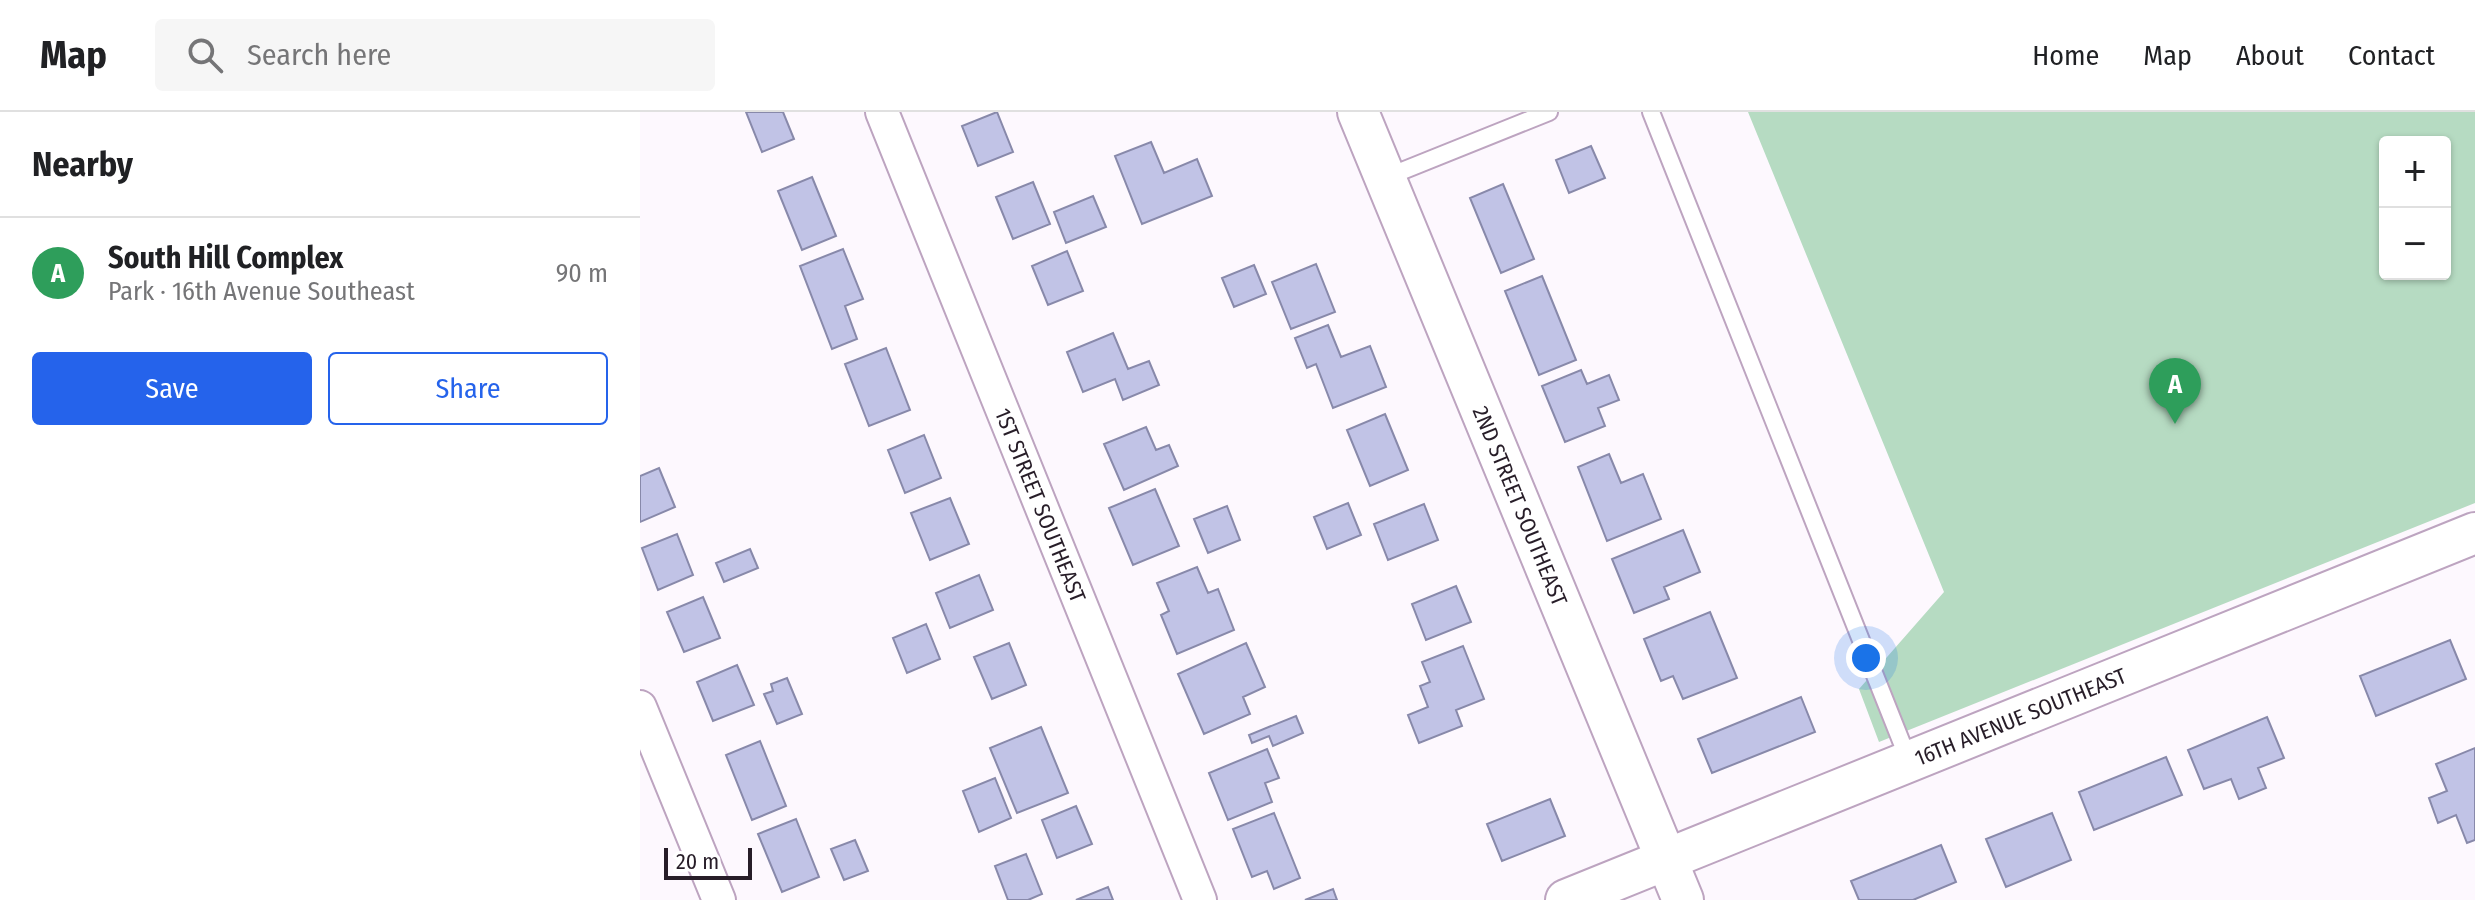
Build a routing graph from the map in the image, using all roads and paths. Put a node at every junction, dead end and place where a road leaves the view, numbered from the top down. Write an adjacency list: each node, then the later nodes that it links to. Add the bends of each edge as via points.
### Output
1 (882, 112): 11 (street, 1ST STREET SOUTHEAST)
2 (1358, 112): 5 (street, 2ND STREET SOUTHEAST)
3 (1549, 112): 5 (lane)
4 (1651, 112): 8 (lane)
5 (1385, 178): 9 (street, 2ND STREET SOUTHEAST)
6 (2475, 533): 8 (street, 16TH AVENUE SOUTHEAST)
7 (640, 707): 10 (street)
8 (1909, 761): 9 (street, 16TH AVENUE SOUTHEAST)
9 (1667, 859): 12 (street, 16TH AVENUE SOUTHEAST); 13 (street, 2ND STREET SOUTHEAST)
10 (719, 900)
11 (1200, 900)
12 (1566, 900)
13 (1683, 900)

